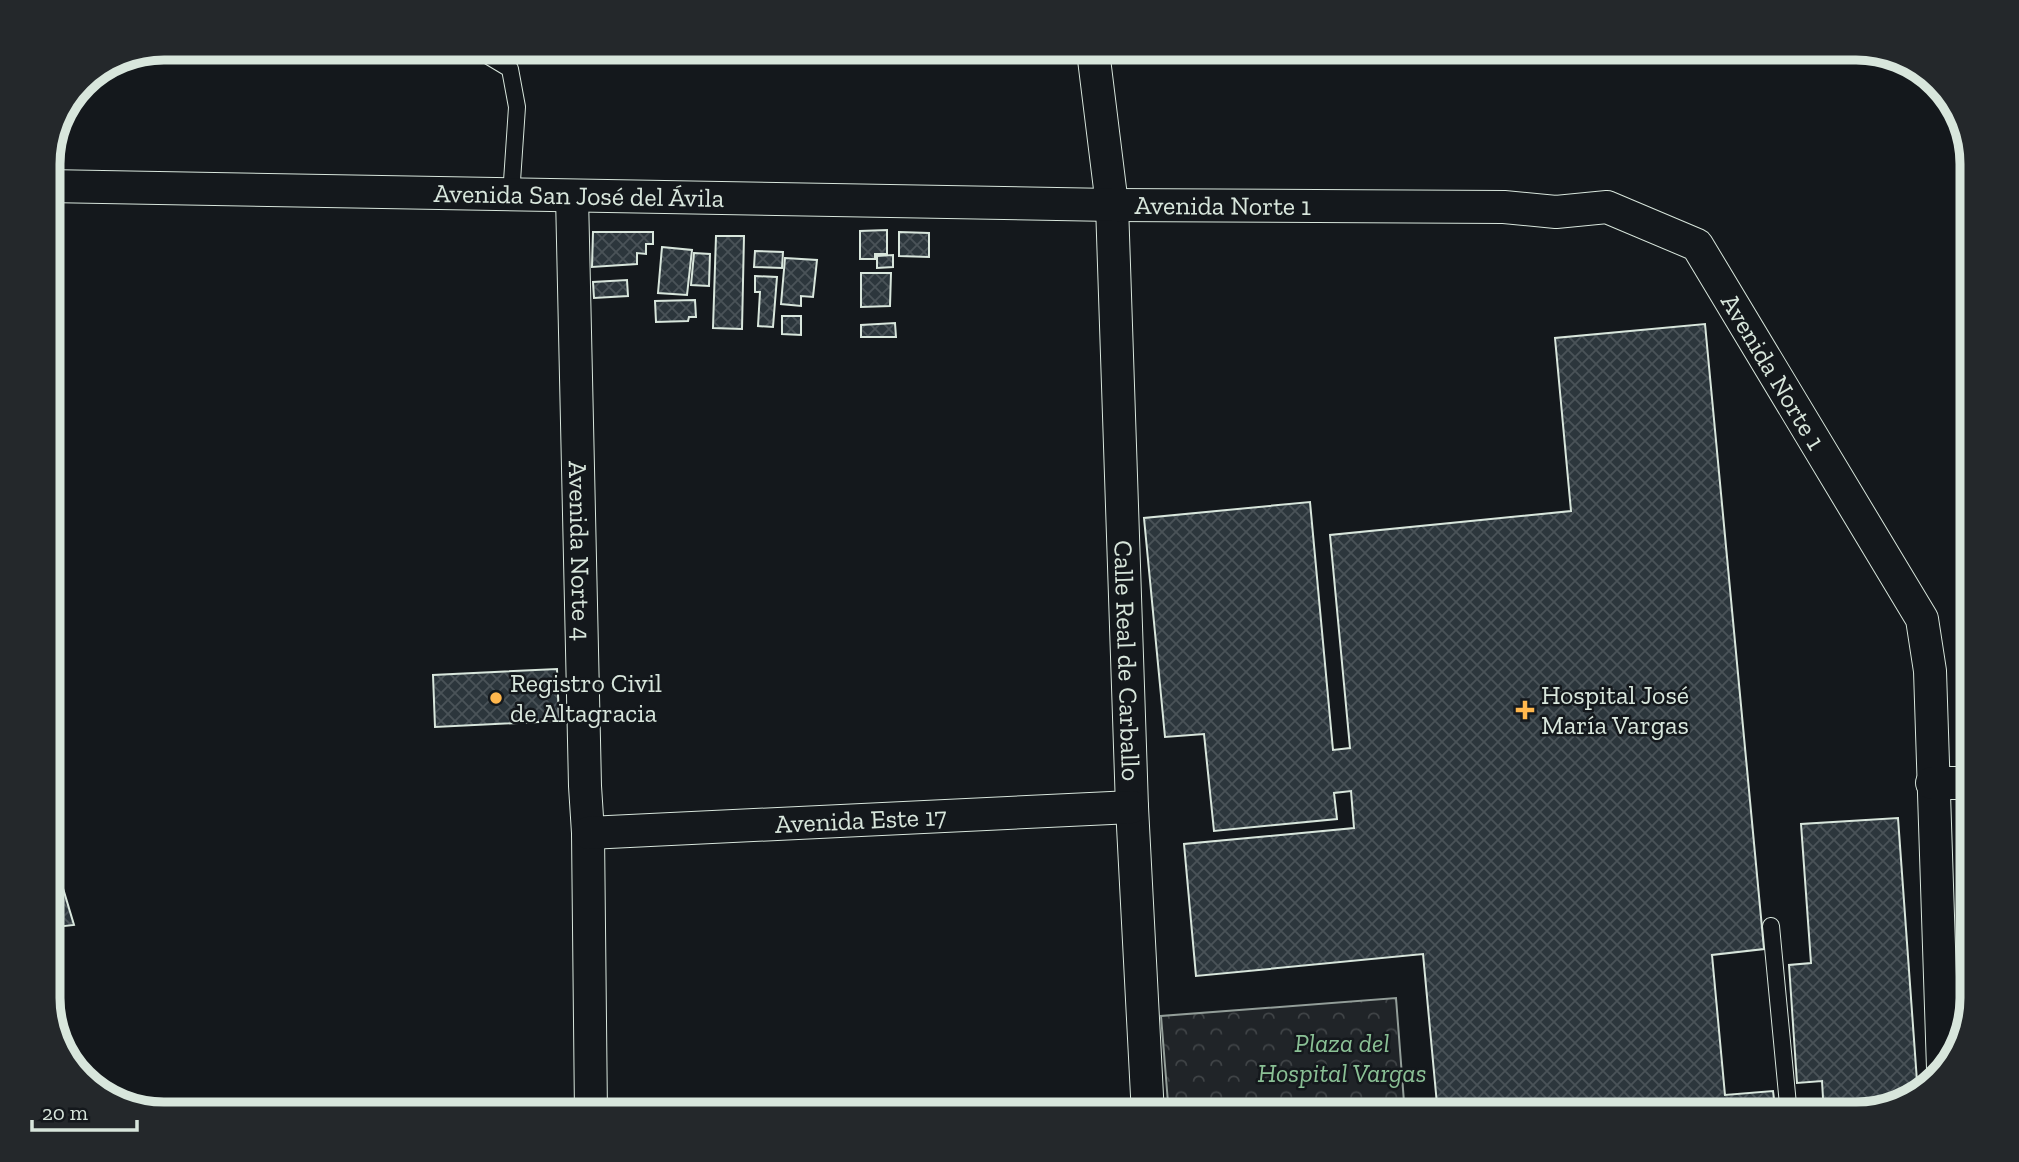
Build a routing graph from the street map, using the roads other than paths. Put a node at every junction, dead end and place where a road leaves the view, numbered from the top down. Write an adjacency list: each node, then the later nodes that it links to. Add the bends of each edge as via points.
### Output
1 (493, 59): 4 (lane, via 510,69 517,107)
2 (1094, 59): 6 (street, Calle Real de Carballo)
3 (60, 186): 4 (street, Avenida San José del Ávila)
4 (510, 196): 5 (street, Avenida San José del Ávila)
5 (572, 197): 6 (street, Avenida San José del Ávila); 10 (street, Avenida Norte 4)
6 (1112, 205): 7 (street, Avenida Norte 1, via 1504,207 1556,212 1607,207 1697,245 1922,619 1930,671); 9 (street, Calle Real de Carballo)
7 (1932, 783): 8 (street); 12 (street, Avenida Norte 1)
8 (1960, 783)
9 (1132, 807): 10 (street, Avenida Este 17); 14 (street, Calle Real de Carballo)
10 (588, 833): 13 (street, Avenida Norte 4)
11 (1771, 926): 15 (lane)
12 (1942, 1055)
13 (591, 1102)
14 (1147, 1102)
15 (1788, 1102)

